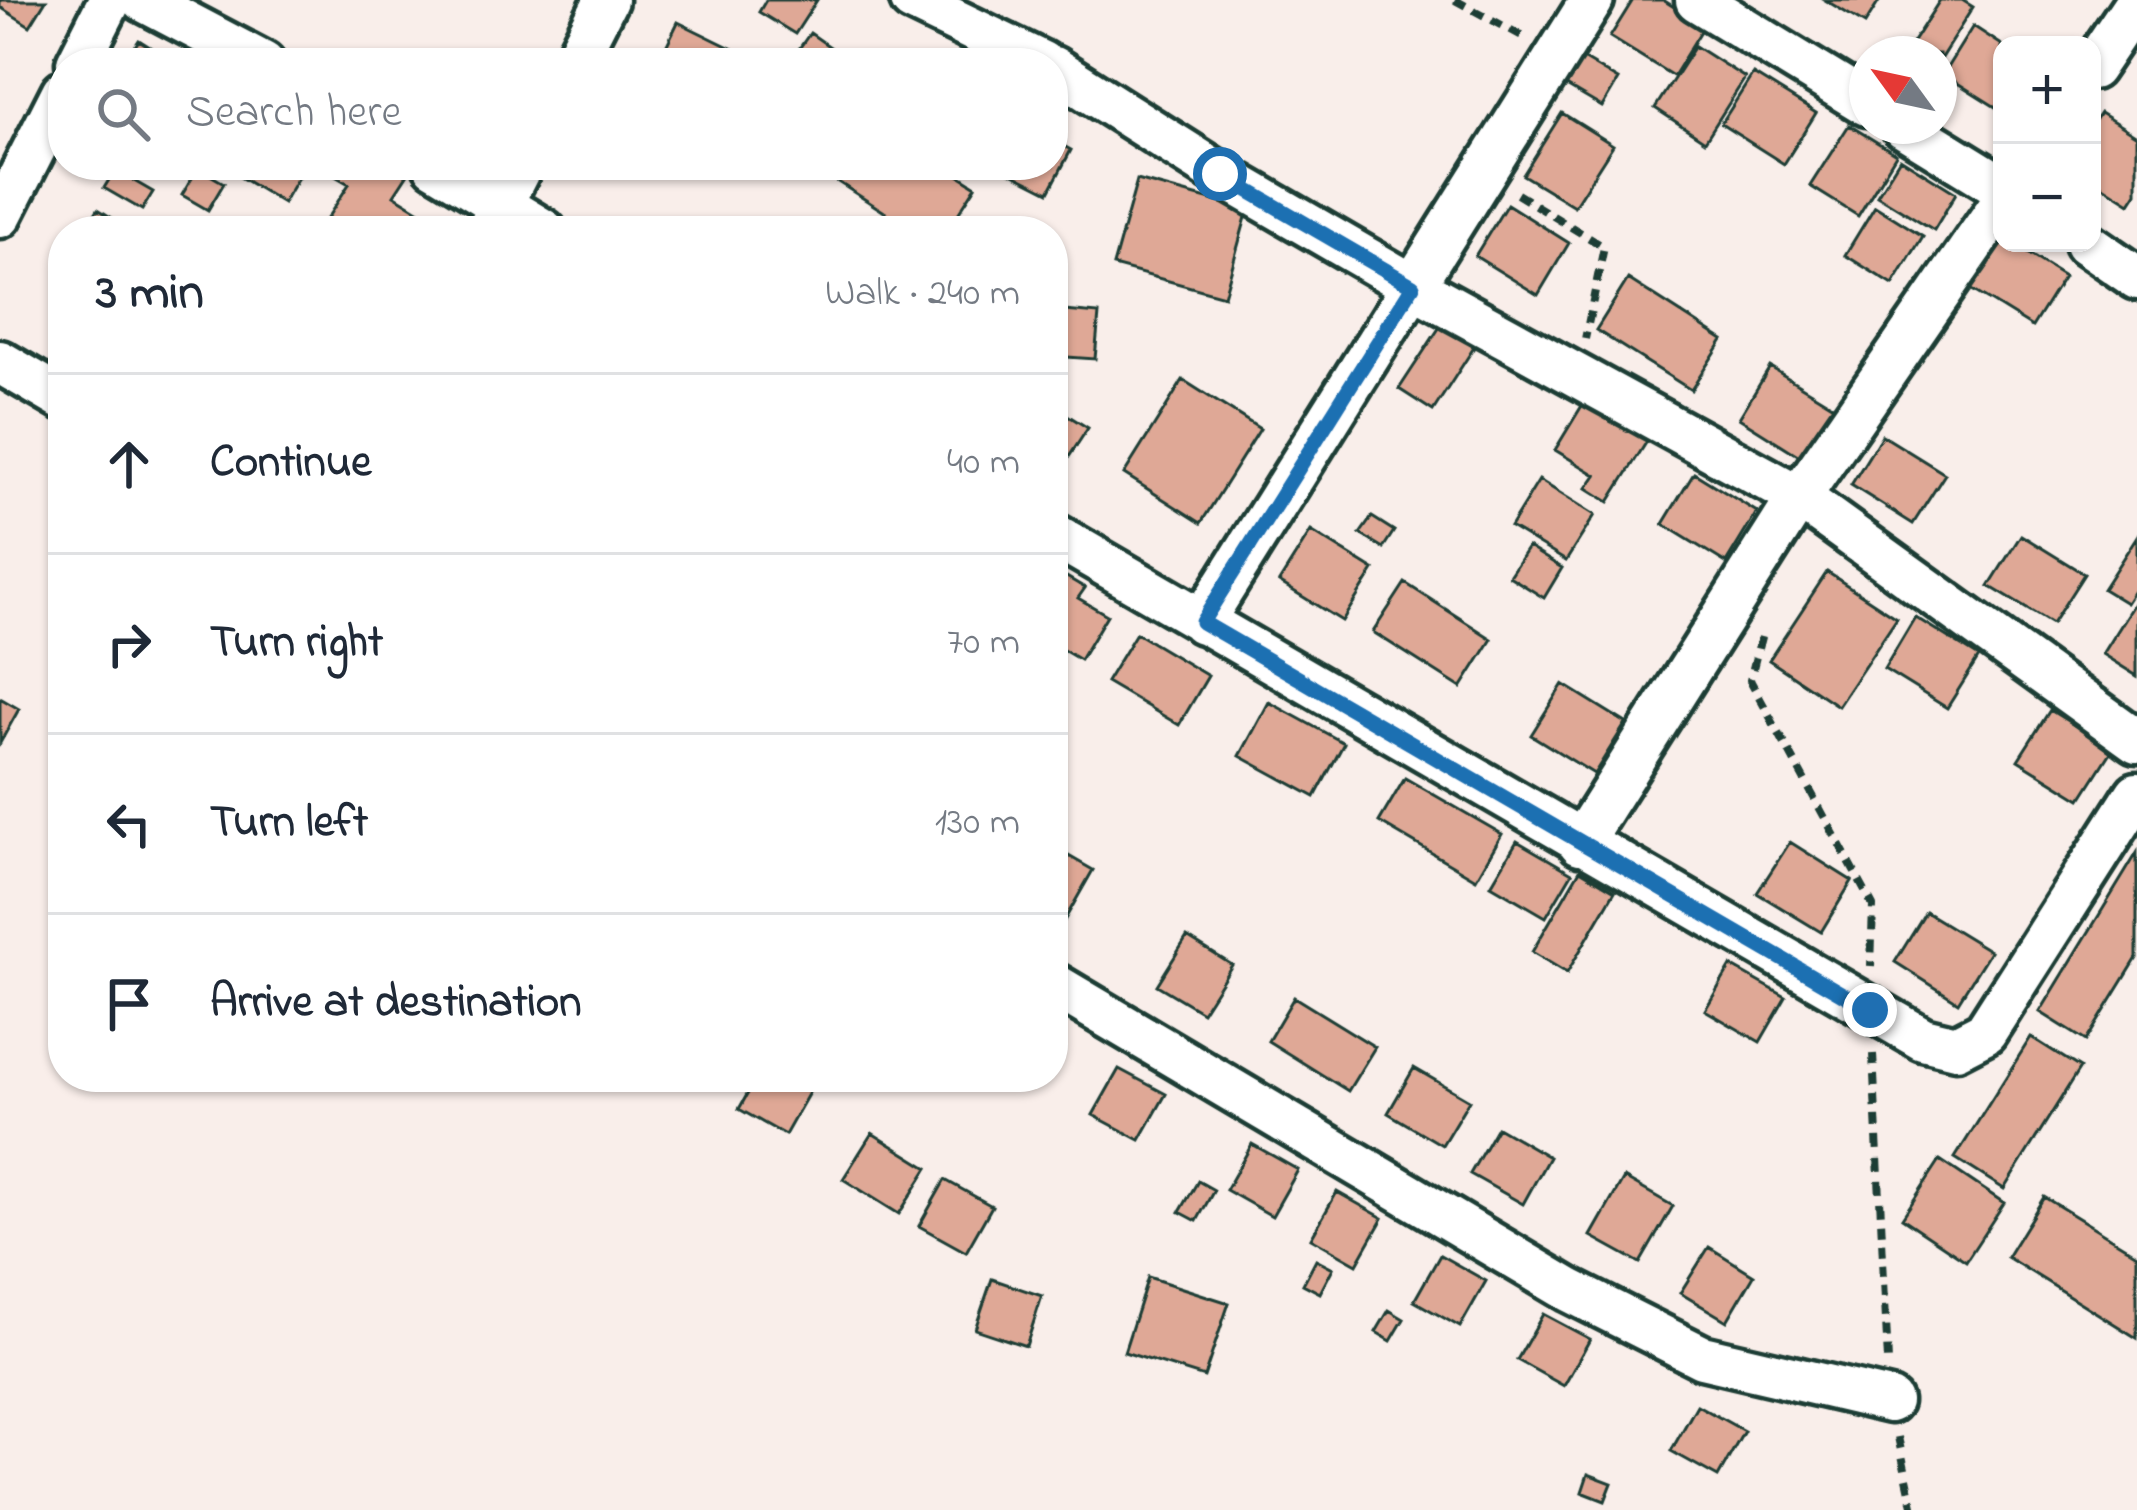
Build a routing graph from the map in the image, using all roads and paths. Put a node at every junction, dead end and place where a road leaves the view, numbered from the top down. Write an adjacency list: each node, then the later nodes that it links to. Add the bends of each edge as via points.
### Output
1 (110, 0): 8 (street)
2 (143, 0): 9 (street)
3 (606, 0): 10 (street)
4 (911, 0): 11 (street)
5 (1592, 0): 26 (street)
6 (1697, 0): 14 (street)
7 (2137, 1): 12 (street)
8 (86, 48)
9 (234, 48)
10 (582, 48)
11 (1011, 48)
12 (2101, 55)
13 (1068, 78): 26 (street)
14 (1849, 93)
15 (48, 122): 20 (street)
16 (1932, 144): 19 (street)
17 (452, 180): 21 (street)
18 (513, 180): 22 (street)
19 (1993, 181)
20 (0, 216)
21 (492, 216)
22 (495, 216)
23 (1993, 216): 29 (street)
24 (2099, 252): 25 (street)
25 (2137, 278)
26 (1413, 286): 29 (street); 31 (street)
27 (0, 362): 28 (street)
28 (48, 390)
29 (1799, 497): 32 (street); 34 (street)
30 (1068, 543): 31 (street)
31 (1202, 622): 34 (street)
32 (2137, 740)
33 (2137, 794): 34 (street, via 1985,1032 1956,1047 1923,1040)
34 (1580, 843)
35 (1068, 993): 36 (street, via 1569,1290 1702,1357)
36 (1890, 1401): 37 (path)
37 (1914, 1510)

